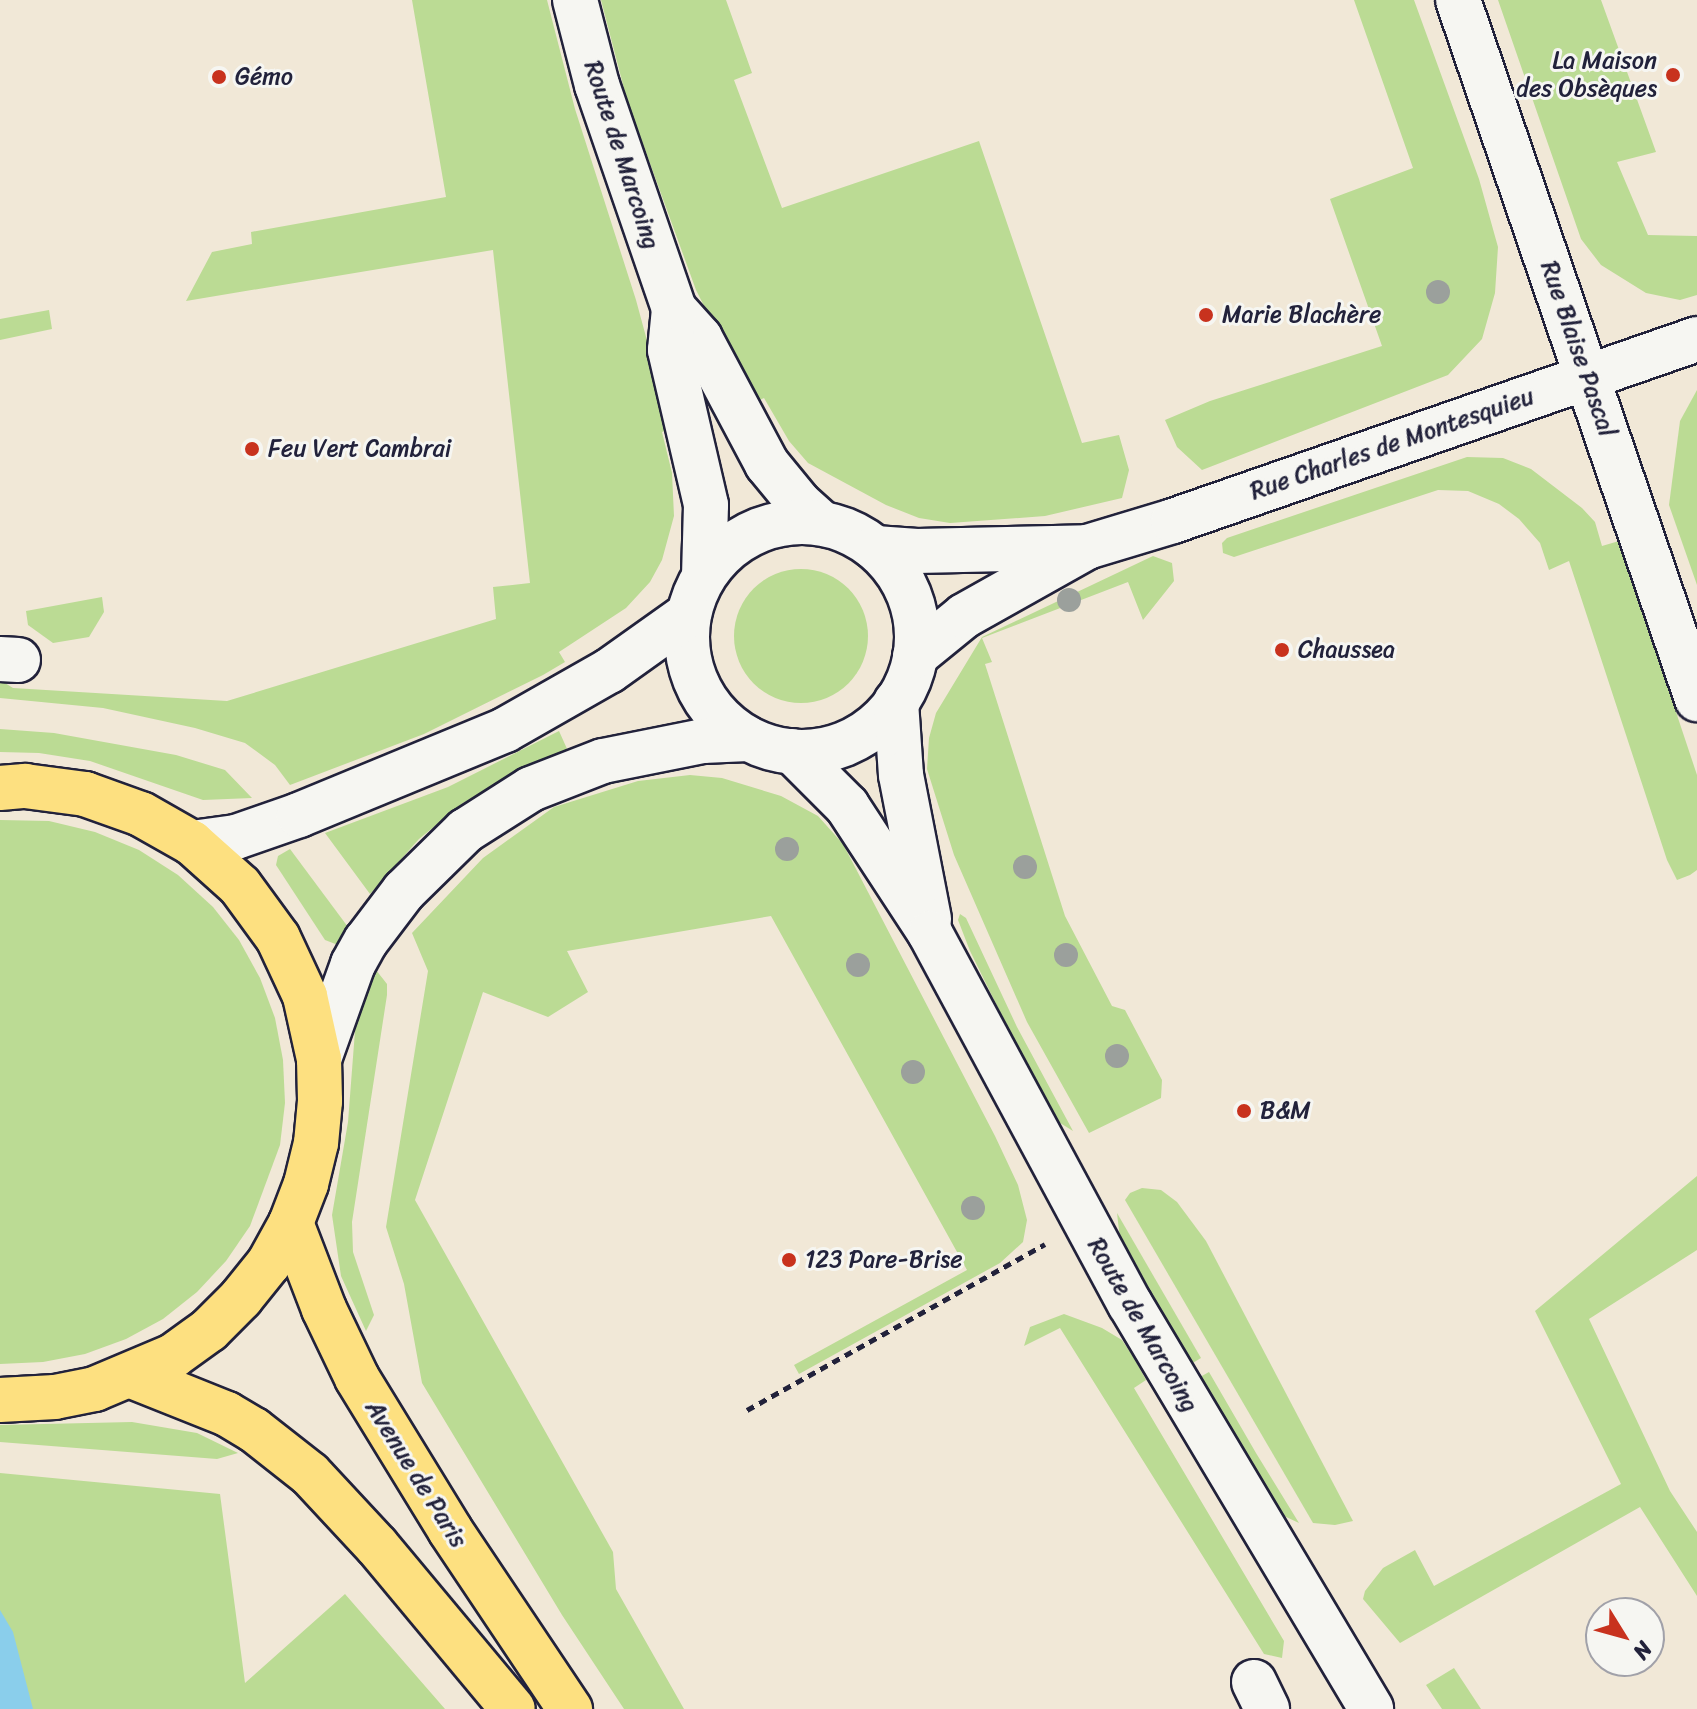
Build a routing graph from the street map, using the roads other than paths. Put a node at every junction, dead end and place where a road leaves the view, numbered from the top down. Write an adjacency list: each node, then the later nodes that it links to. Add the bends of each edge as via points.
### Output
1 (575, 0): 3 (street, Route de Marcoing, via 602,99)
2 (1458, 0): 5 (street, Rue Blaise Pascal)
3 (674, 309): 6 (street, Route de Marcoing, via 700,338 767,464); 9 (street, Route de Marcoing, via 670,350 706,505)
4 (1697, 339): 5 (street, Rue Charles de Montesquieu)
5 (1588, 376): 7 (street, Rue Charles de Montesquieu); 11 (street, Rue Blaise Pascal)
6 (821, 523): 8 (street); 9 (street, via 787,523 755,532 726,550)
7 (1087, 547): 8 (street, Rue Charles de Montesquieu); 10 (street, Rue Charles de Montesquieu, via 964,616)
8 (875, 548): 10 (street, via 909,596)
9 (696, 595): 13 (street, via 686,643 699,686 724,722); 16 (street, via 609,671 505,730 299,815 236,837)
10 (915, 656): 12 (street)
11 (1697, 699)
12 (896, 702): 14 (street, via 876,725 851,741 823,750); 17 (street, Route de Marcoing, via 901,775)
13 (748, 739): 14 (street); 18 (street, via 703,741 603,761 531,789 465,831 404,891 366,941)
14 (792, 751): 17 (street, Route de Marcoing, via 847,806)
15 (0, 788): 16 (main road, via 85,794 141,814)
16 (192, 843): 18 (main road, via 240,886 278,938 305,996)
17 (930, 933): 24 (street, Route de Marcoing, via 1084,1222)
18 (319, 1059): 19 (main road, via 316,1143)
19 (291, 1223): 20 (main road, via 269,1263 209,1330); 23 (main road, Avenue de Paris, via 357,1378 450,1530)
20 (132, 1376): 21 (main road, via 55,1397); 22 (main road, via 227,1414 300,1466 352,1518)
21 (0, 1400)
22 (513, 1709)
23 (570, 1709)
24 (1371, 1709)

